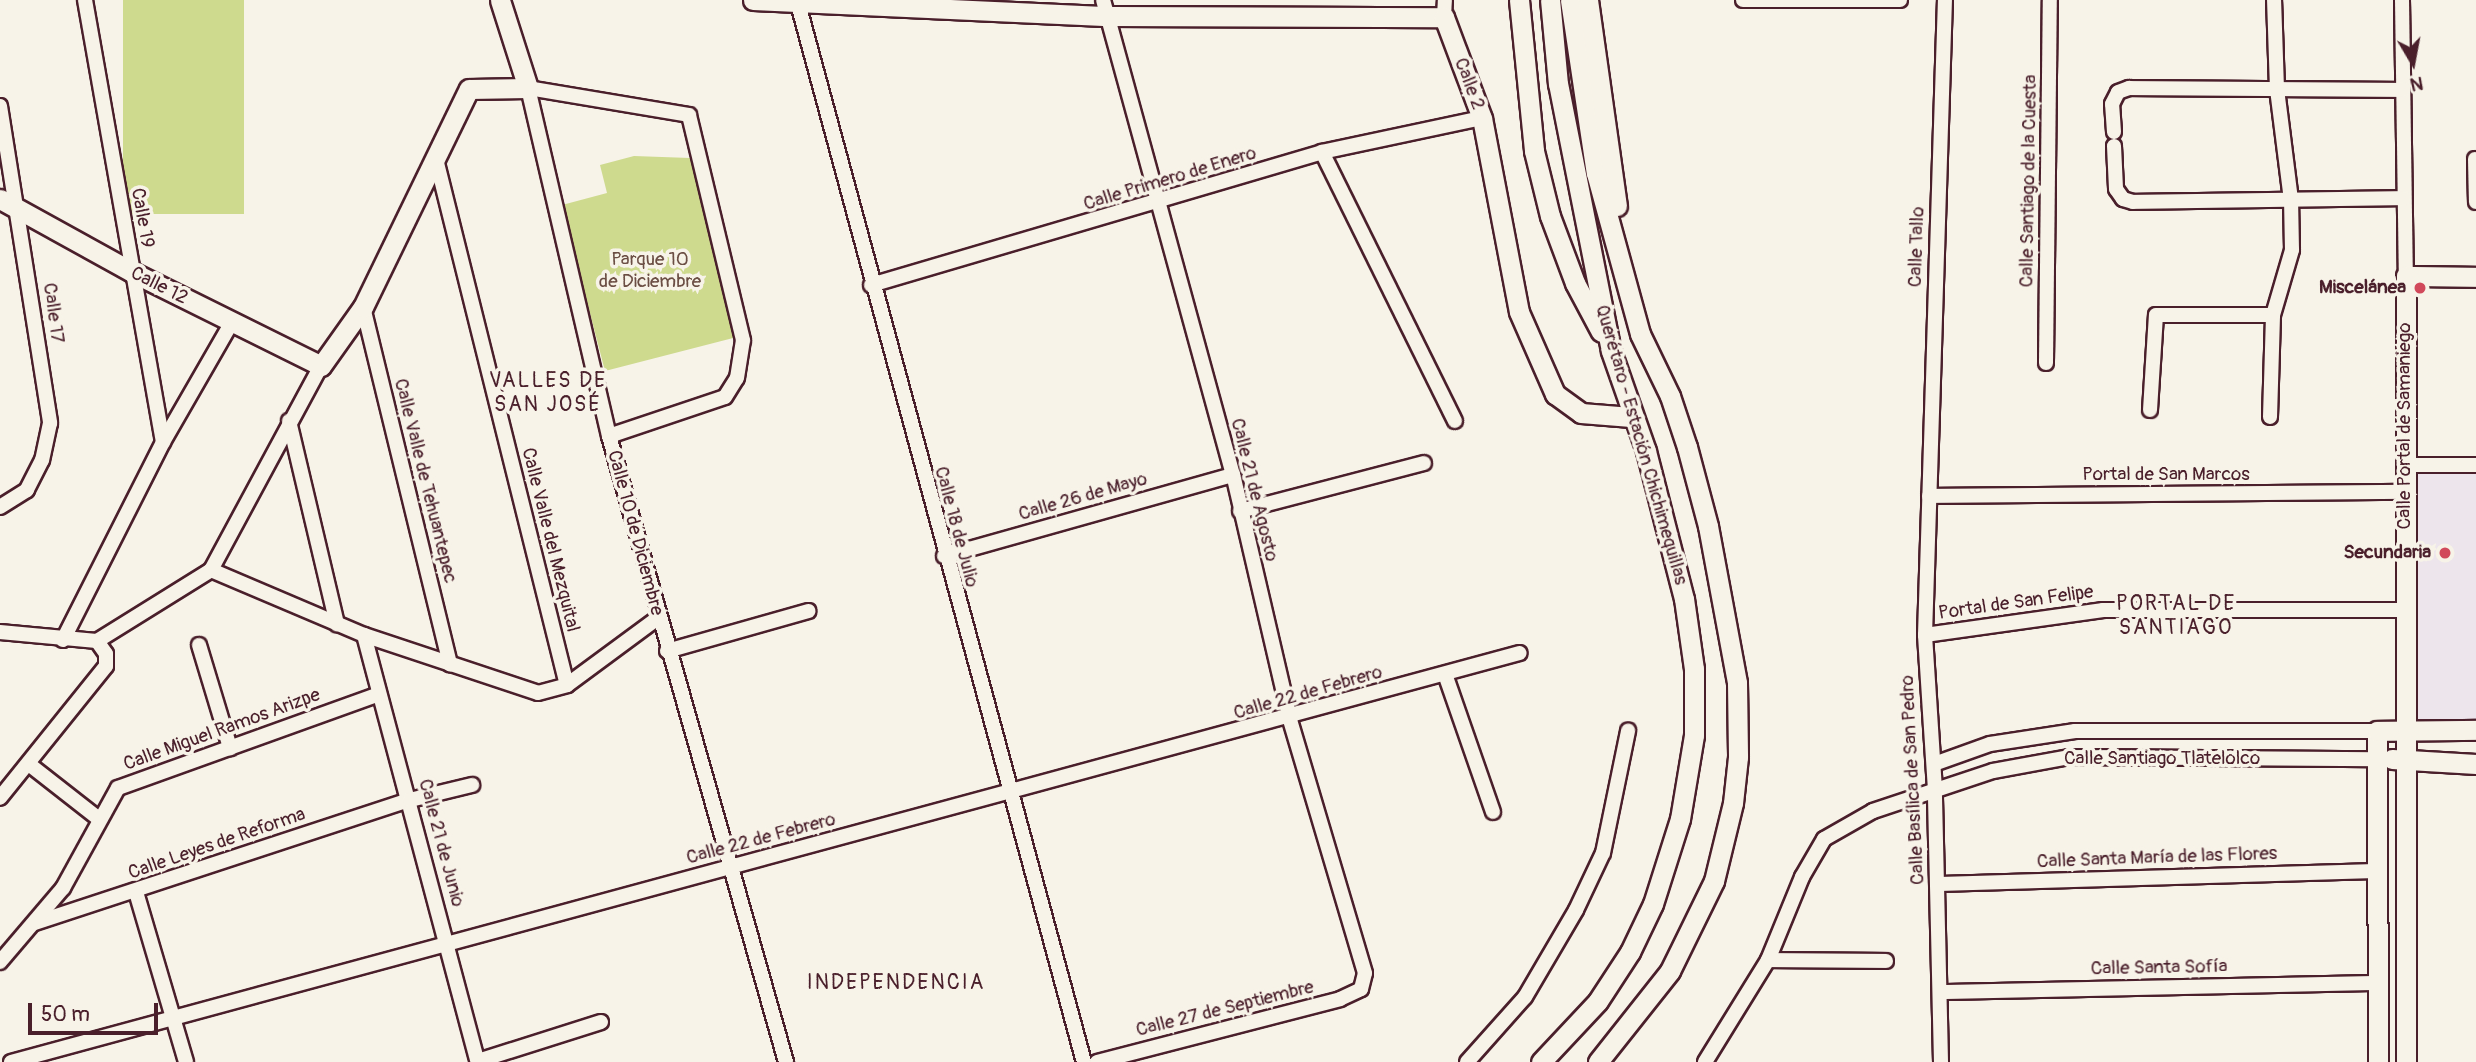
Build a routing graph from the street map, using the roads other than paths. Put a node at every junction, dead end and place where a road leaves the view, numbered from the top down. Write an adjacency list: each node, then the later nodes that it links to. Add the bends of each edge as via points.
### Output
1 (85, 0): 32 (street, Calle 19)
2 (500, 0): 18 (street, Calle 10 de Diciembre)
3 (753, 0): 15 (street, Calle 2)
4 (1519, 0): 39 (street, via 1534,151 1550,216 1575,283)
5 (1550, 0): 39 (street, Querétaro - Estación Chichimequillas, via 1558,84)
6 (1570, 0): 42 (street, Querétaro - Estación Chichimequillas, via 1602,198 1640,334)
7 (1588, 0): 42 (street, via 1607,158)
8 (1743, 0): 14 (street)
9 (1900, 0): 14 (street)
10 (1945, 0): 55 (street, Calle Tallo)
11 (2050, 0): 40 (street, Calle Santiago de la Cuesta)
12 (2274, 0): 19 (street)
13 (2402, 0): 20 (street, Calle Portal de Samaniego)
14 (1818, 1)
15 (797, 2): 16 (street, Calle 2); 35 (street, Calle 18 de Julio)
16 (1106, 8): 17 (street, Calle 2); 30 (street, Calle 21 de Agosto)
17 (1444, 8): 22 (street, Calle 2)
18 (528, 88): 24 (street, via 468,89); 48 (street, Calle 10 de Diciembre); 48 (street, via 689,115 743,340 737,378 725,397)
19 (2277, 89): 20 (street); 28 (street); 28 (street, via 2129,88 2118,92 2112,104 2116,189 2123,199)
20 (2403, 90): 26 (street, Calle Portal de Samaniego)
21 (0, 106): 31 (street, Calle 17)
22 (1482, 118): 23 (street, Calle Primero de Enero); 44 (street, Calle 2, via 1519,312 1555,394 1581,413)
23 (1322, 152): 30 (street, Calle Primero de Enero); 47 (street)
24 (436, 159): 36 (street); 74 (street, Calle Valle del Mezquital)
25 (2475, 159): 29 (street)
26 (2404, 198): 28 (street); 33 (street, Calle Portal de Samaniego)
27 (0, 199): 31 (street, Calle 12)
28 (2291, 200): 37 (street, via 2291,250)
29 (2476, 202)
30 (1157, 204): 35 (street, Calle Primero de Enero); 53 (street, Calle 21 de Agosto)
31 (18, 208): 32 (street, Calle 12); 56 (street, Calle 17, via 50,423 42,460 27,490)
32 (132, 272): 38 (street, Calle 12); 49 (street, Calle 19)
33 (2406, 276): 34 (street); 51 (street, Calle Portal de Samaniego)
34 (2476, 277)
35 (871, 285): 58 (street, Calle 18 de Julio)
36 (363, 307): 41 (street); 72 (street, Calle Valle de Tehuantepec)
37 (2273, 316): 43 (street, via 2155,315); 45 (street)
38 (232, 323): 41 (street, Calle 12); 49 (street)
39 (1611, 351): 44 (street, Querétaro - Estación Chichimequillas)
40 (2046, 363)
41 (321, 366): 46 (street)
42 (1670, 396): 116 (street, Querétaro - Estación Chichimequillas, via 1708,526 1726,618 1737,683 1736,780 1725,842 1697,920 1650,1001)
43 (2150, 410)
44 (1631, 417): 115 (street, Querétaro - Estación Chichimequillas, via 1646,451 1684,599 1694,669 1688,781 1671,857 1630,952 1598,1001)
45 (2270, 417)
46 (289, 421): 59 (street); 63 (street)
47 (1455, 421)
48 (609, 436): 62 (street, Calle 10 de Diciembre)
49 (163, 442): 67 (street)
50 (1424, 463): 57 (street)
51 (2404, 465): 52 (street); 54 (street, Calle Portal de Samaniego)
52 (2476, 465)
53 (1233, 475): 57 (street, Calle 21 de Agosto); 58 (street, Calle 26 de Mayo)
54 (2403, 492): 55 (street, Portal de San Marcos); 60 (street, Calle Portal de Samaniego)
55 (1929, 496): 65 (street, Calle Basílica de San Pedro)
56 (0, 507)
57 (1240, 511): 76 (street, Calle 21 de Agosto)
58 (944, 556): 89 (street, Calle 18 de Julio)
59 (211, 569): 63 (street); 68 (street)
60 (2407, 610): 65 (street, Portal de San Felipe, via 2103,610); 77 (street, Calle Portal de Samaniego)
61 (808, 611): 70 (street)
62 (658, 618): 70 (street, Calle 10 de Diciembre); 74 (street)
63 (337, 624): 64 (street)
64 (365, 635): 72 (street); 75 (street, Calle 21 de Junio)
65 (1925, 635): 84 (street, Calle Basílica de San Pedro)
66 (3, 636): 67 (street)
67 (64, 640): 68 (street)
68 (97, 641): 86 (street, via 106,654 100,678)
69 (199, 645): 81 (street)
70 (667, 651): 94 (street, Calle 10 de Diciembre)
71 (1520, 653): 73 (street, Calle 22 de Febrero)
72 (450, 665): 74 (street, via 538,693)
73 (1445, 674): 76 (street, Calle 22 de Febrero); 92 (street)
74 (567, 685)
75 (379, 694): 81 (street, Calle Miguel Ramos Arizpe); 91 (street, Calle 21 de Junio)
76 (1290, 719): 89 (street, Calle 22 de Febrero); 104 (street, Calle 21 de Agosto, via 1365,973)
77 (2406, 730): 78 (street, Calle Santiago Tlatelolco); 80 (street, Calle Santiago Tlatelolco); 83 (street, Calle Portal de Samaniego)
78 (2476, 730)
79 (1628, 731): 114 (street, via 1603,853 1576,910 1525,997)
80 (2377, 731): 82 (street); 84 (street, Calle Santiago Tlatelolco, via 2074,731 1990,744)
81 (230, 748): 93 (street, Calle Miguel Ramos Arizpe, via 118,788)
82 (2377, 759): 83 (street, Calle Santiago Tlatelolco); 88 (street, Calle Santiago Tlatelolco, via 2069,757 1993,771); 95 (street)
83 (2404, 759): 85 (street, Calle Santiago Tlatelolco); 120 (street, Calle Portal de Samaniego)
84 (1934, 764): 88 (street, Calle Basílica de San Pedro)
85 (2476, 764)
86 (30, 765): 90 (street); 93 (street)
87 (472, 785): 91 (street, Calle Leyes de Reforma)
88 (1935, 790): 96 (street, Calle Basílica de San Pedro); 100 (street, Calle Santiago Tlatelolco, via 1873,811 1824,839 1802,877)
89 (1010, 795): 94 (street, Calle 22 de Febrero); 112 (street, Calle 18 de Julio)
90 (0, 798)
91 (411, 800): 97 (street, Calle Leyes de Reforma); 99 (street, Calle 21 de Junio)
92 (1493, 812)
93 (99, 819): 98 (street, Calle Miguel Ramos Arizpe, via 79,863)
94 (728, 866): 99 (street, Calle 22 de Febrero); 111 (street, Calle 10 de Diciembre)
95 (2377, 871): 96 (street, Calle Santa María de las Flores); 103 (street)
96 (1938, 884): 105 (street, Calle Basílica de San Pedro)
97 (136, 892): 98 (street, Calle Leyes de Reforma); 106 (street)
98 (35, 923): 102 (street, Calle Miguel Ramos Arizpe)
99 (448, 944): 106 (street, Calle 22 de Febrero); 110 (street, Calle 21 de Junio)
100 (1768, 960): 101 (street); 117 (street, Calle Santiago Tlatelolco)
101 (1886, 961)
102 (0, 962)
103 (2378, 983): 105 (street, Calle Santa Sofía); 119 (street)
104 (1361, 989): 113 (street, Calle 27 de Septiembre, via 1340,999)
105 (1941, 992): 118 (street, Calle Basílica de San Pedro)
106 (174, 1015): 108 (street, Calle 22 de Febrero); 109 (street)
107 (601, 1023): 110 (street)
108 (11, 1062)
109 (186, 1062)
110 (478, 1062)
111 (786, 1062)
112 (1084, 1062)
113 (1097, 1062)
114 (1467, 1062)
115 (1541, 1062)
116 (1598, 1062)
117 (1705, 1062)
118 (1941, 1062)
119 (2378, 1062)
120 (2406, 1062)

